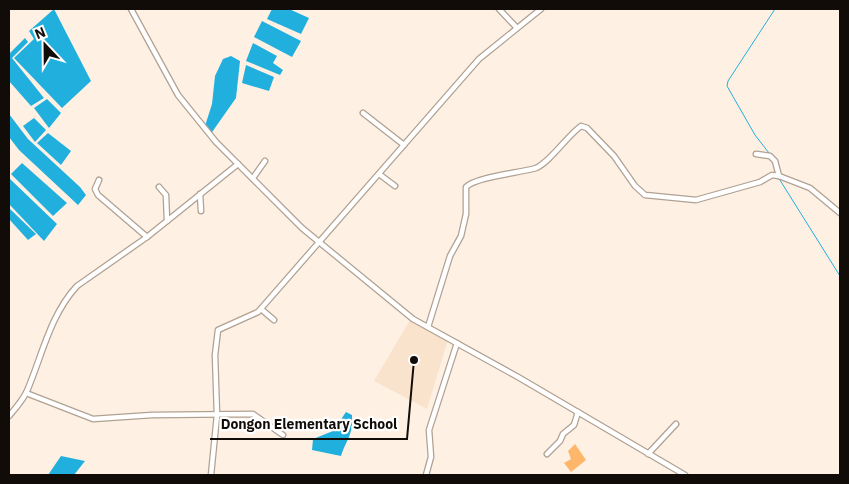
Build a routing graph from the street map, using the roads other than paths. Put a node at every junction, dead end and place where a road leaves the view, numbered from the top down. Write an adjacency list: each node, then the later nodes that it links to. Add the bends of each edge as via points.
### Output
1 (131, 9): 9 (street, via 178,95)
2 (499, 9): 4 (street)
3 (540, 9): 4 (street)
4 (517, 28): 6 (street, via 479,59)
5 (364, 113): 6 (street)
6 (404, 145): 10 (street)
7 (756, 154): 11 (street, via 770,156 776,162)
8 (265, 161): 12 (street)
9 (238, 164): 12 (street); 16 (street)
10 (379, 174): 14 (street); 21 (street)
11 (779, 176): 18 (street, via 810,188); 24 (street, via 772,175 760,182 696,200 645,195 614,156 587,128 581,126 538,167 466,187 466,214 461,236 450,256)
12 (253, 178): 21 (street, via 302,228)
13 (99, 180): 20 (street, via 95,189 98,195)
14 (395, 186)
15 (159, 187): 19 (street, via 166,195)
16 (200, 194): 17 (street); 19 (street)
17 (201, 211)
18 (840, 213)
19 (167, 221): 20 (street)
20 (147, 237): 26 (street, via 68,296 49,333)
21 (320, 241): 22 (street); 24 (street)
22 (260, 309): 23 (street); 28 (street, via 218,330 215,355)
23 (274, 320)
24 (428, 328): 25 (street)
25 (457, 343): 27 (street); 35 (street, via 430,430 431,457)
26 (26, 393): 28 (street, via 93,419); 29 (street)
27 (578, 412): 32 (street, via 574,425); 33 (street)
28 (217, 415): 31 (street, via 254,414); 34 (street)
29 (9, 416)
30 (676, 424): 33 (street)
31 (283, 435)
32 (547, 454)
33 (648, 454): 36 (street)
34 (211, 475)
35 (426, 475)
36 (685, 475)

